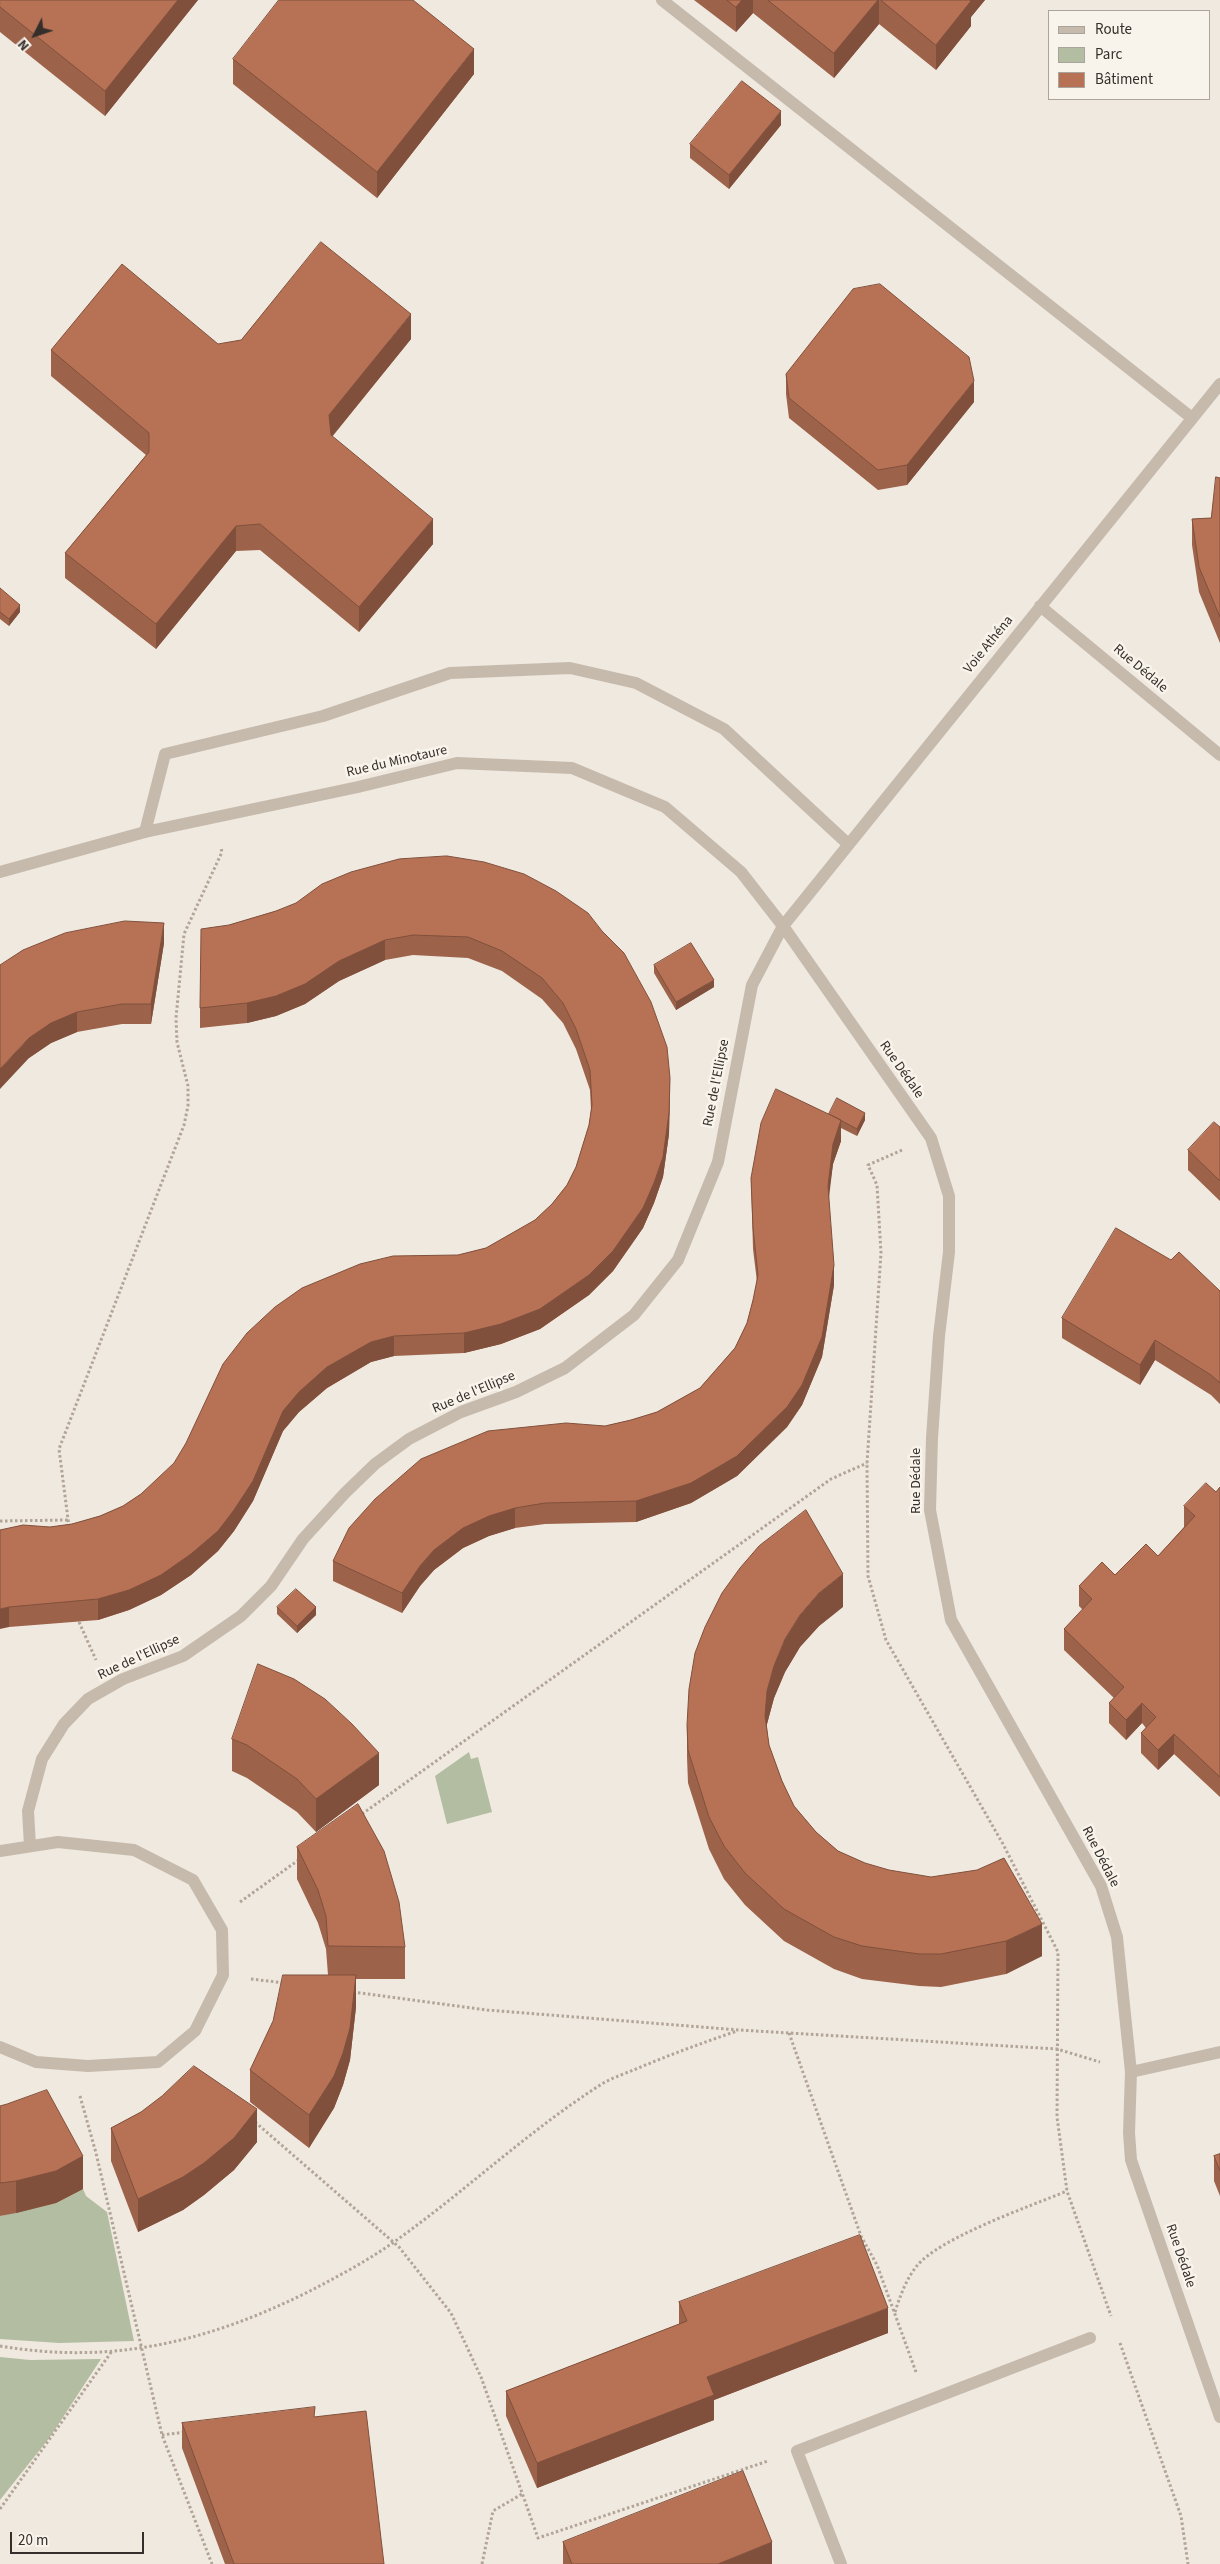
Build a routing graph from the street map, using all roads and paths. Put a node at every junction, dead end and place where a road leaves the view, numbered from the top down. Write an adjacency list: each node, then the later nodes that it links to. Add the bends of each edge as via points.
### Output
1 (662, 0): 3 (street)
2 (1220, 384): 3 (street, Voie Athéna)
3 (1192, 418): 4 (street, Voie Athéna)
4 (1040, 606): 5 (street, Rue Dédale); 8 (street, Voie Athéna)
5 (1220, 756)
6 (214, 818): 7 (street, Rue du Minotaure); 10 (street, Rue du Minotaure, via 457,763 572,768 665,807 741,872); 13 (path, via 222,852 184,934 176,1018 177,1042 188,1086 188,1106 184,1125 59,1449)
7 (145, 832): 8 (street, via 166,754 323,716 450,674 570,668 636,683 724,729); 9 (street, Rue du Minotaure)
8 (848, 844): 10 (street, Voie Athéna)
9 (0, 872)
10 (783, 926): 11 (street, Rue Dédale); 17 (street, Rue de l'Ellipse, via 752,985 718,1162 678,1260 634,1315 565,1368 516,1392 461,1412 409,1439 375,1464 345,1493 303,1539 271,1586 241,1616 183,1656)
11 (930, 1138): 12 (path, via 868,1165 877,1185 881,1253); 32 (street, Rue Dédale, via 949,1196 950,1252 939,1336 930,1510 951,1620 1101,1886 1117,1937)
12 (867, 1462): 18 (path, via 831,1478); 29 (path, via 868,1576 886,1640 1003,1844 1058,1952)
13 (68, 1520): 14 (path); 15 (path)
14 (0, 1521)
15 (70, 1536)
16 (79, 1622): 17 (path)
17 (107, 1687): 19 (street, Rue de l'Ellipse, via 88,1700 64,1724 42,1759 28,1811)
18 (361, 1815)
19 (30, 1846): 20 (street); 22 (street, via 58,1842 134,1850 193,1880)
20 (0, 1851)
21 (304, 1855): 22 (path)
22 (215, 1919): 23 (street, via 222,1930)
23 (224, 1975): 24 (path); 31 (street, via 195,2031 158,2062)
24 (292, 1984)
25 (350, 1992): 26 (path, via 487,2010)
26 (739, 2030): 27 (path); 35 (path, via 671,2054 607,2082 525,2140)
27 (789, 2034): 29 (path); 36 (path, via 861,2236 877,2265)
28 (0, 2047): 31 (street, via 36,2062)
29 (1057, 2049): 32 (path); 34 (path, via 1057,2117)
30 (1220, 2052): 32 (street)
31 (71, 2065): 41 (path, via 96,2153)
32 (1131, 2072): 44 (street, Rue Dédale, via 1130,2160)
33 (251, 2119): 35 (path)
34 (1067, 2191): 36 (path, via 939,2246 916,2266 900,2294); 37 (path)
35 (394, 2242): 41 (path, via 338,2277 246,2321 167,2345); 48 (path, via 451,2313 481,2377)
36 (895, 2313): 43 (path)
37 (1112, 2320)
38 (1090, 2338): 43 (street)
39 (1119, 2338): 53 (path, via 1181,2516)
40 (0, 2346): 42 (path, via 40,2353)
41 (143, 2348): 42 (path); 46 (path)
42 (112, 2351): 49 (path)
43 (927, 2401): 47 (street)
44 (1220, 2417)
45 (191, 2432): 46 (path)
46 (162, 2435): 50 (path)
47 (797, 2451): 48 (path, via 538,2538); 52 (street)
48 (522, 2494): 51 (path, via 493,2511)
49 (0, 2509)
50 (212, 2564)
51 (482, 2564)
52 (841, 2564)
53 (1188, 2564)

